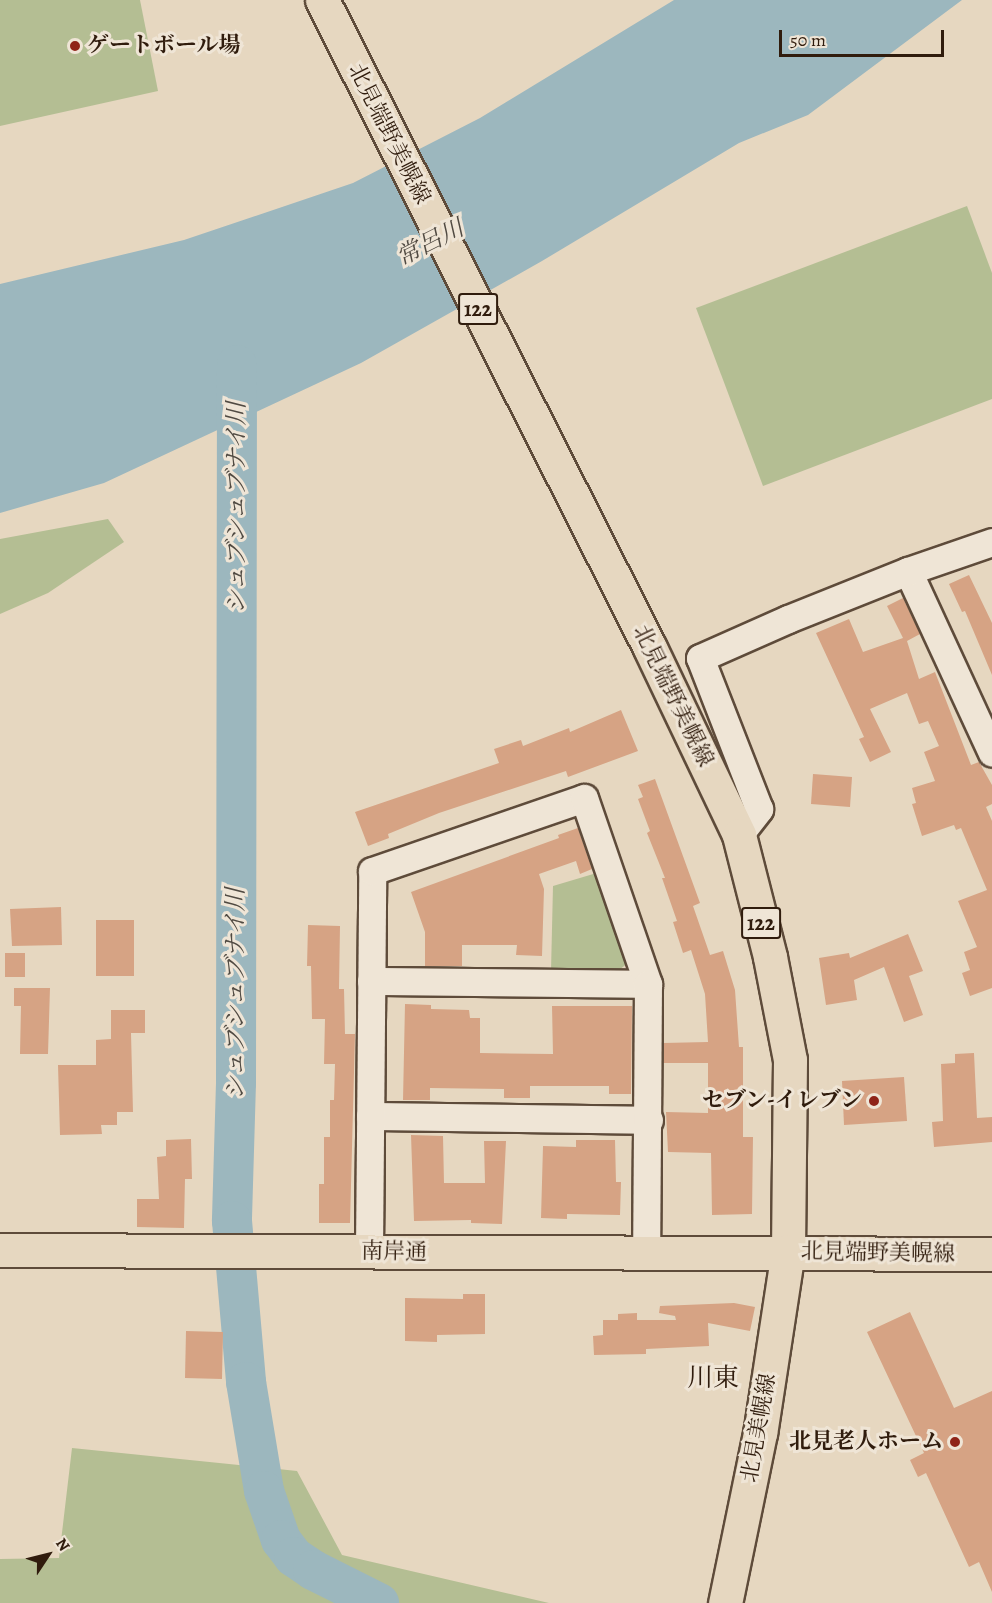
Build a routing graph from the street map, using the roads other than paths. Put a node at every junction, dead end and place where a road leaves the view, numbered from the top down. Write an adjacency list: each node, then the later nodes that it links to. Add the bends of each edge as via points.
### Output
1 (321, 0): 5 (main road, 北見端野美幌線 / 122, via 635,618)
2 (992, 542): 3 (street)
3 (908, 571): 4 (street); 5 (street, via 700,658 759,809)
4 (992, 753)
5 (739, 836): 12 (main road, 北見端野美幌線 / 122, via 770,957 790,1060)
6 (371, 981): 7 (street); 7 (street, via 372,871 584,798); 8 (street)
7 (648, 984): 9 (street)
8 (370, 1116): 9 (street); 11 (street)
9 (649, 1120): 13 (street)
10 (0, 1250): 11 (main road, 南岸通)
11 (369, 1251): 13 (main road, 南岸通)
12 (788, 1251): 13 (main road, 南岸通); 14 (main road, 北見端野美幌線); 15 (main road, 北見美幌線, via 760,1433)
13 (646, 1254)
14 (992, 1254)
15 (725, 1603)

